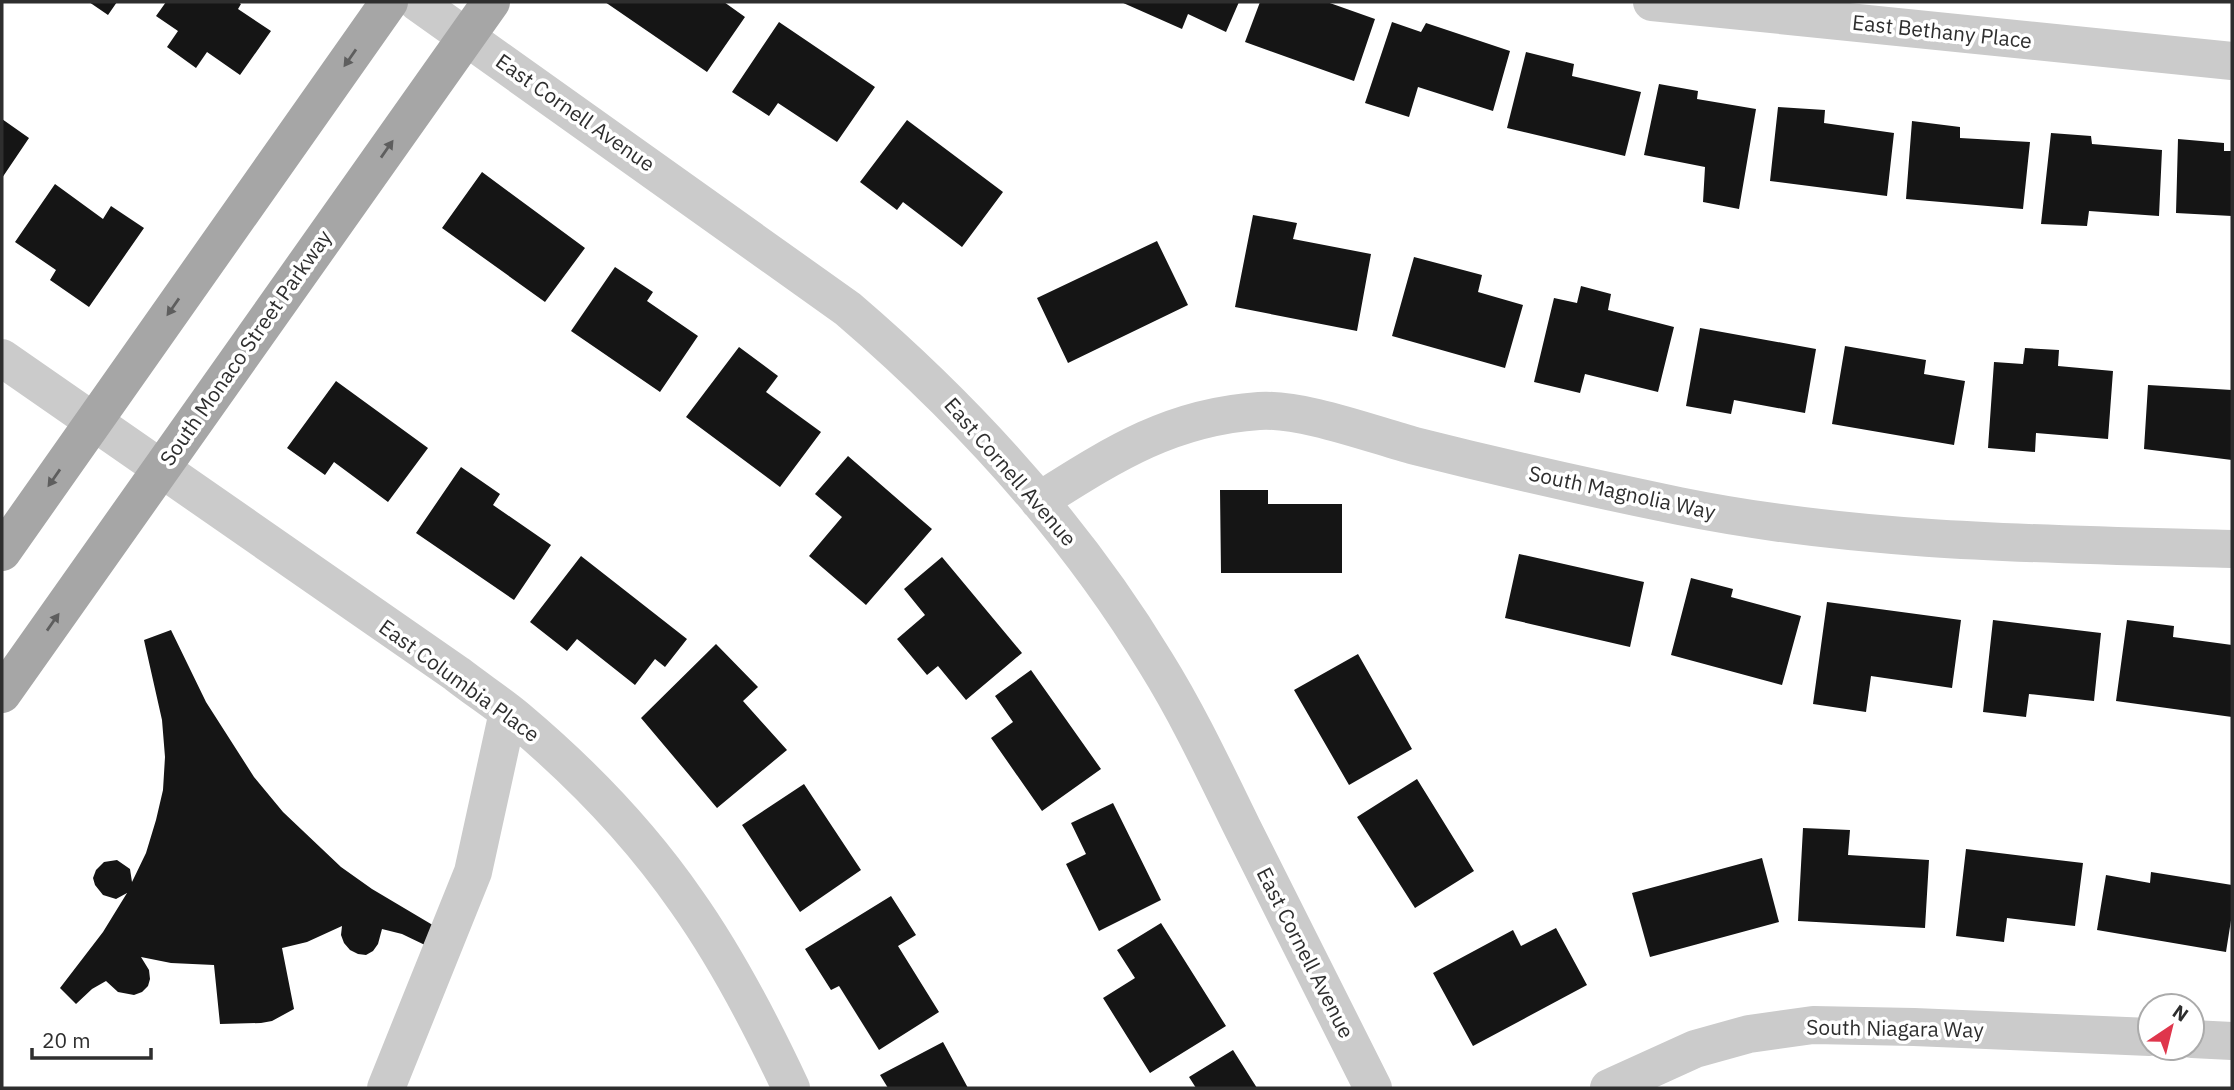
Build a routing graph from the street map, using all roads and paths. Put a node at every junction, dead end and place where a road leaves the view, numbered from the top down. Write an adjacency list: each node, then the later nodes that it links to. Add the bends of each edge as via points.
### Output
1 (389, 2): 8 (main road, one-way to 8)
2 (417, 2): 5 (street, East Cornell Avenue)
3 (491, 2): 5 (main road, South Monaco Street Parkway)
4 (1652, 2): 6 (street, East Bethany Place)
5 (467, 36): 9 (main road, South Monaco Street Parkway, one-way to 5); 10 (street, East Cornell Avenue, via 848,309 955,407)
6 (2232, 61)
7 (2, 358): 8 (street, East Columbia Place)
8 (92, 422): 9 (street, East Columbia Place); 12 (main road, one-way to 12)
9 (160, 469): 13 (main road, South Monaco Street Parkway, one-way to 9); 14 (street, East Columbia Place)
10 (1040, 501): 11 (street, South Magnolia Way, via 1163,431 1217,415 1263,411 1312,417 1497,467 1784,524 1970,542); 20 (street, East Cornell Avenue, via 1113,596 1157,664)
11 (2232, 549)
12 (2, 552)
13 (2, 694)
14 (508, 712): 18 (street, via 473,872); 19 (street, East Columbia Place, via 610,807 657,862 722,957)
15 (2136, 1036): 21 (street, South Niagara Way, via 1813,1026 1749,1034 1695,1049)
16 (2206, 1040): 17 (street)
17 (2232, 1041)
18 (386, 1088)
19 (791, 1088)
20 (1373, 1088)
21 (1609, 1088)

